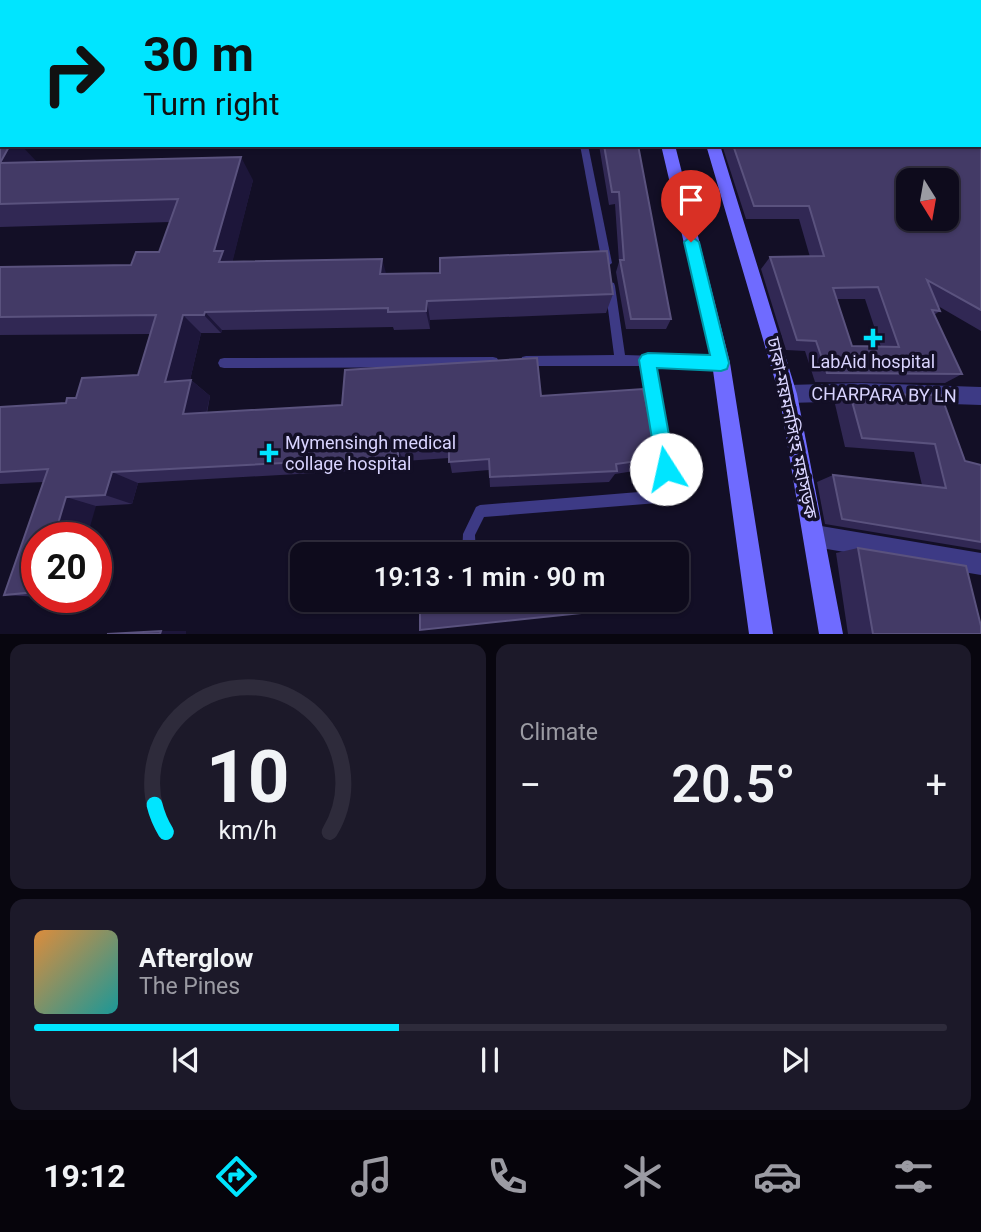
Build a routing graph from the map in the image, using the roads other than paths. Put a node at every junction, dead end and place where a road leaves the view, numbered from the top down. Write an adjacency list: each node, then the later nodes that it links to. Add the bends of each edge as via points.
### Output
1 (584, 147): 4 (lane)
2 (668, 147): 9 (main road)
3 (714, 147): 10 (main road, ঢাকা-ময়মনসিংহ মহাসড়ক)
4 (620, 360): 5 (lane); 6 (lane)
5 (648, 360): 9 (lane); 13 (lane, via 670,496 480,511)
6 (517, 361)
7 (504, 362): 8 (lane)
8 (224, 363)
9 (721, 363): 15 (main road)
10 (788, 394): 11 (street, CHARPARA BY LN); 12 (main road, ঢাকা-ময়মনসিংহ মহাসড়ক)
11 (981, 396)
12 (815, 536): 14 (street); 16 (main road, ঢাকা-ময়মনসিংহ মহাসড়ক)
13 (469, 542)
14 (981, 564)
15 (761, 634)
16 (831, 634)

